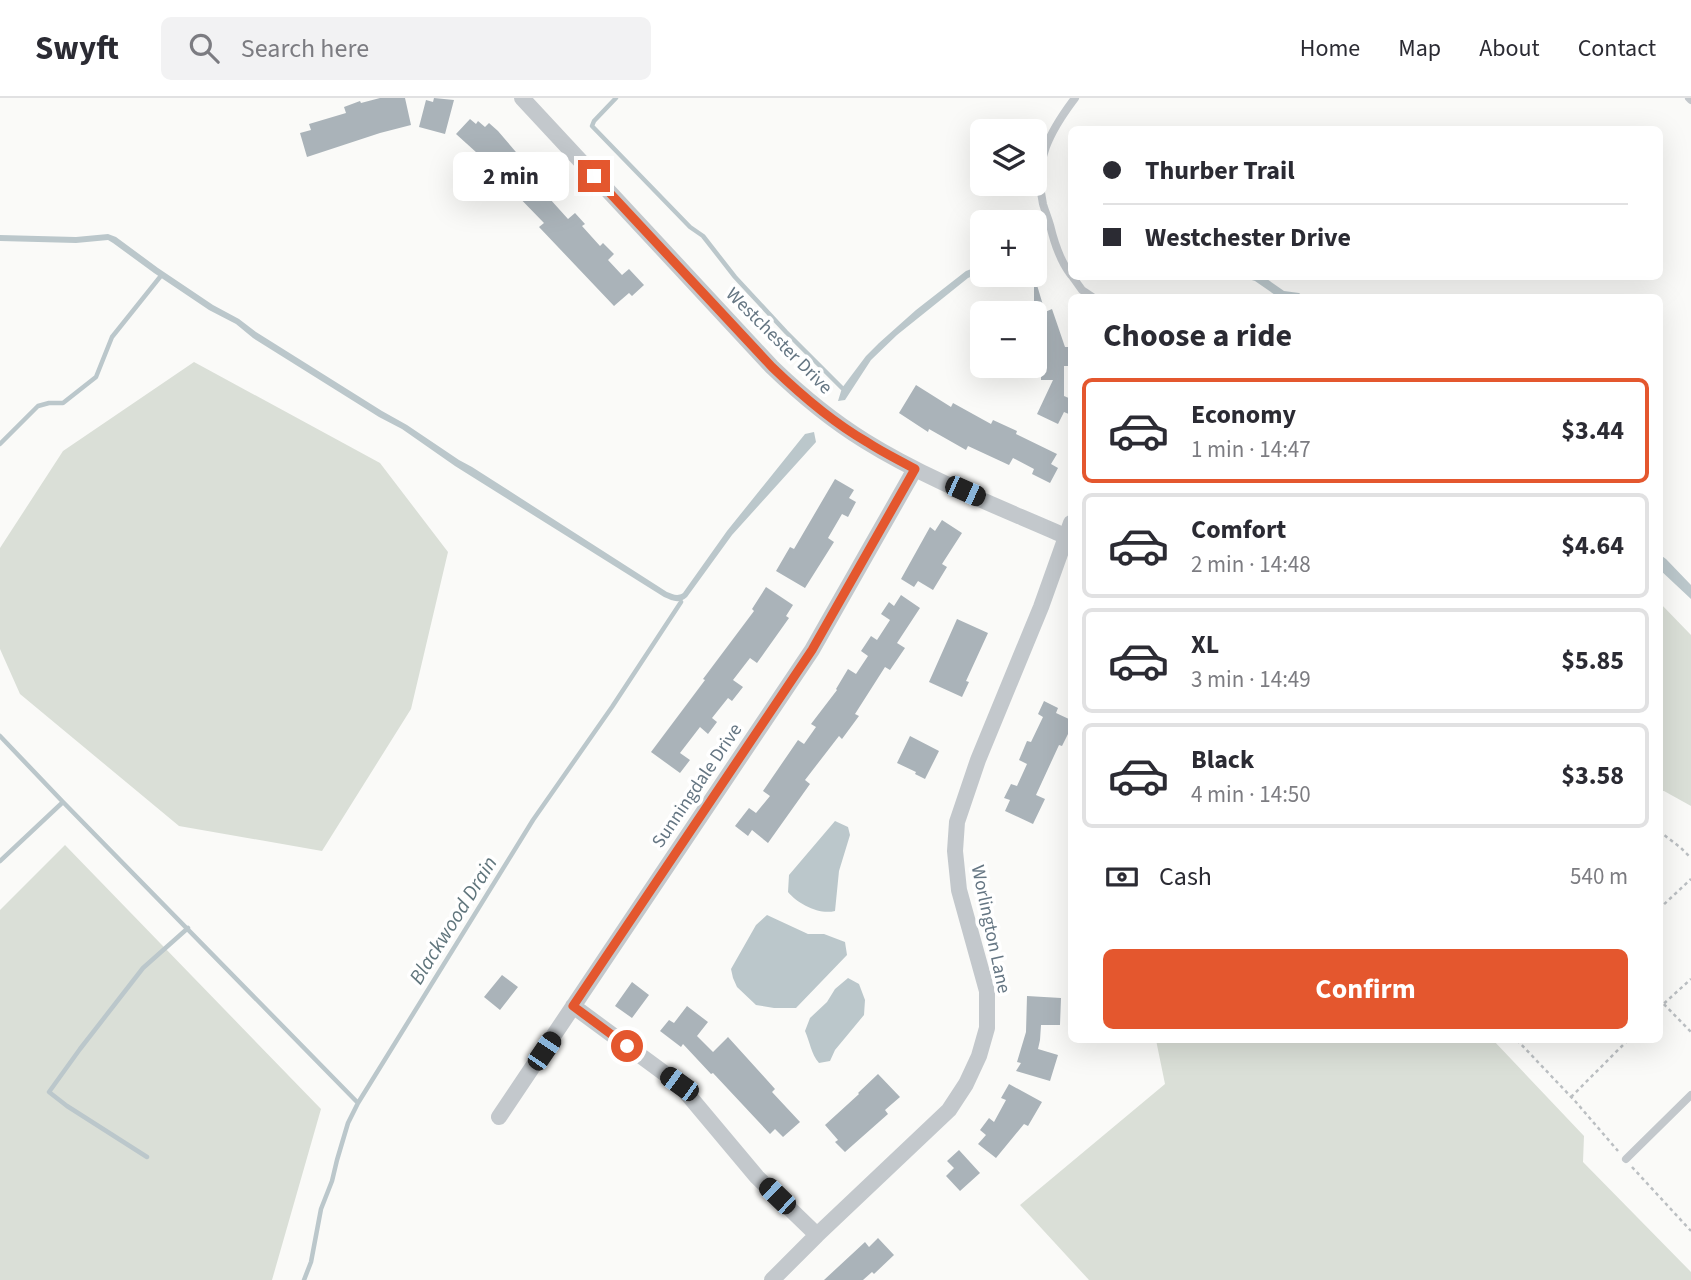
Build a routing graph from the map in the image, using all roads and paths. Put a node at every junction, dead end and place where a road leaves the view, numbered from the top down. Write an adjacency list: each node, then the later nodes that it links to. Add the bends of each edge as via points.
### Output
1 (522, 98): 6 (street, Westchester Drive, via 795,390 865,441)
2 (1075, 98): 3 (lane, via 1046,144 1040,174 1043,202)
3 (1068, 269)
4 (1074, 280): 5 (lane)
5 (1088, 294)
6 (915, 469): 7 (street, Westchester Drive); 14 (street, Sunningdale Drive, via 812,650)
7 (1068, 529): 23 (street, Worlington Lane, via 957,822 959,890 987,991 987,1028 979,1056 949,1110)
8 (1663, 834): 9 (path)
9 (1691, 858)
10 (1691, 879): 11 (path)
11 (1663, 905)
12 (1691, 979): 13 (path)
13 (1664, 1004): 15 (path)
14 (573, 1006): 20 (street, Sunningdale Drive); 23 (street, via 679,1084 757,1177)
15 (1691, 1032)
16 (1522, 1043): 19 (path)
17 (1625, 1043): 19 (path)
18 (1691, 1095): 21 (lane)
19 (1571, 1097): 21 (path)
20 (499, 1117)
21 (1626, 1159): 22 (path)
22 (1691, 1231)
23 (817, 1235): 24 (street, Worlington Lane)
24 (772, 1280)

